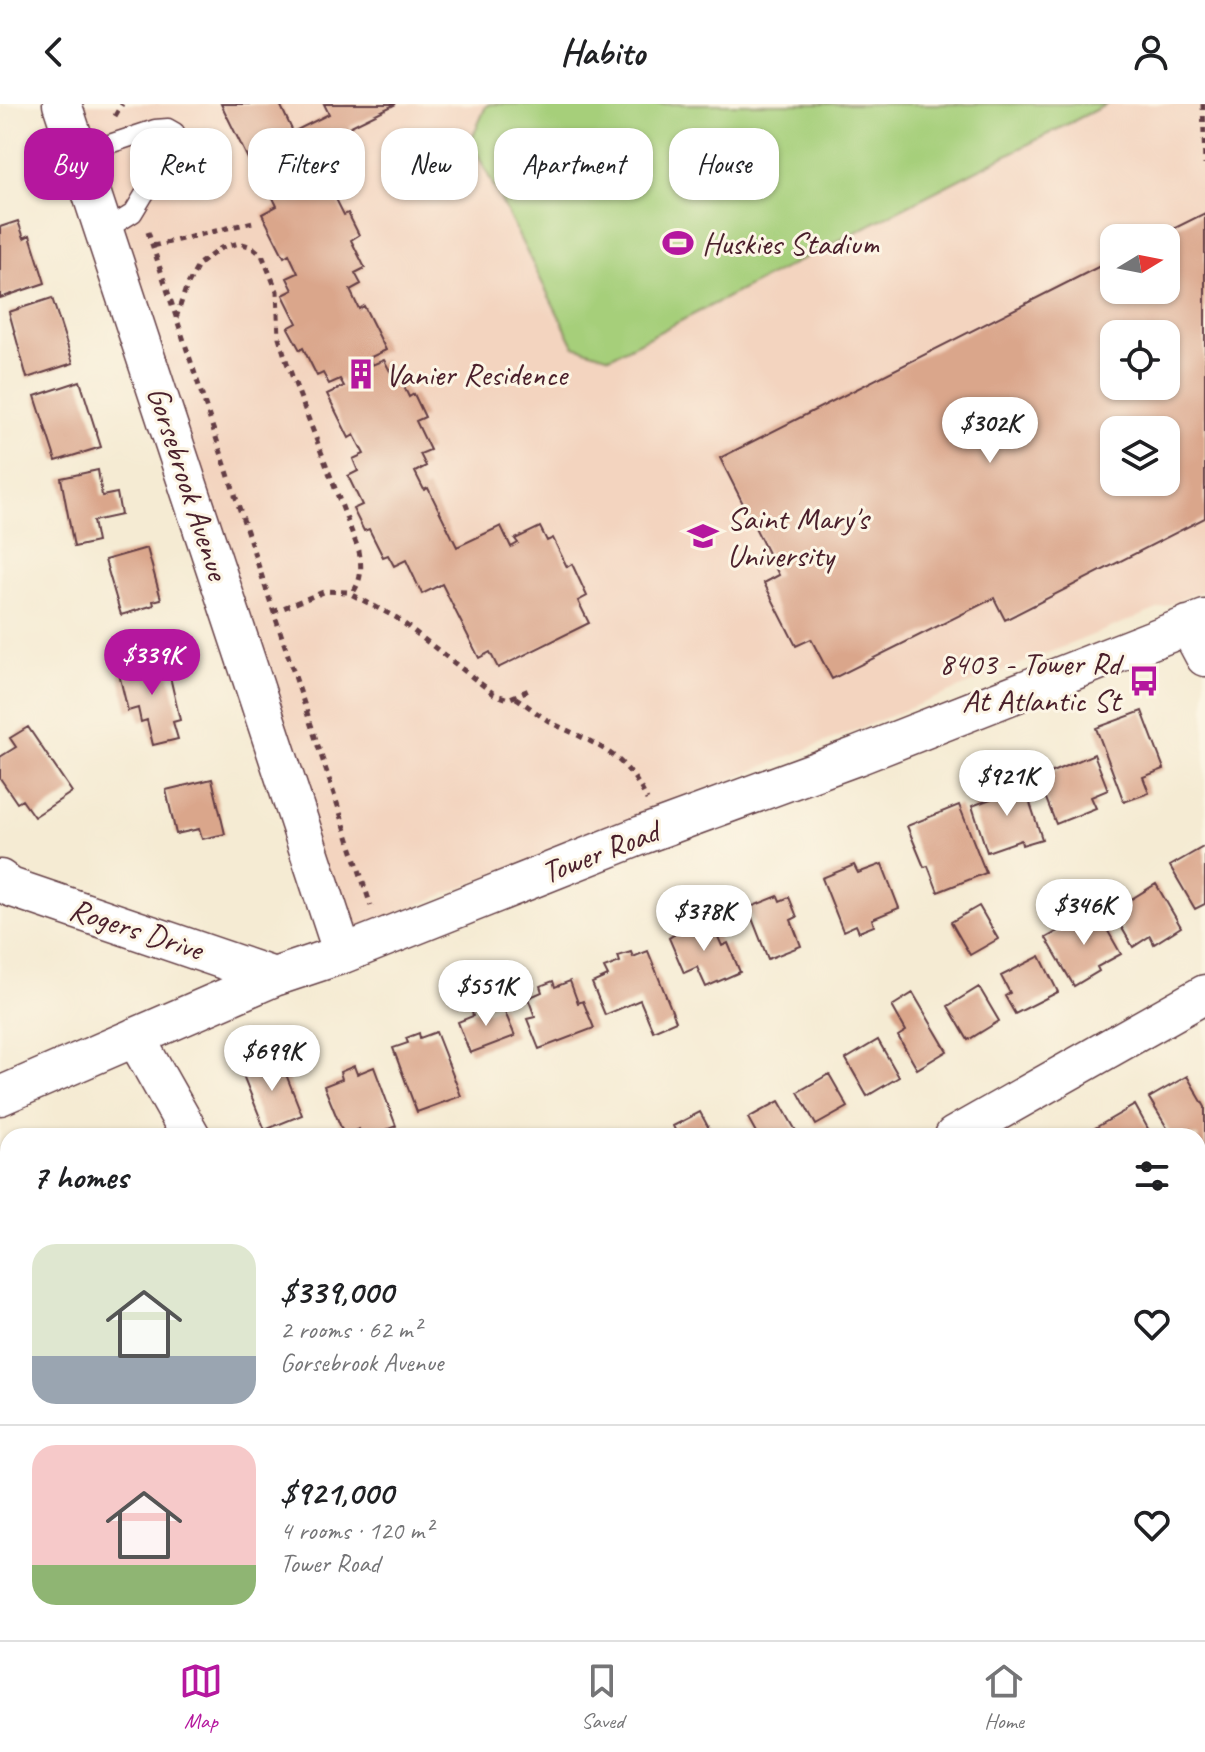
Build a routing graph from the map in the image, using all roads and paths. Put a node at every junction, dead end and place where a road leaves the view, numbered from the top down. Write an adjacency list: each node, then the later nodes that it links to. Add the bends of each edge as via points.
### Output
1 (62, 104): 4 (street, Gorsebrook Avenue)
2 (122, 104): 5 (path, via 112,124)
3 (1203, 104): 7 (path)
4 (70, 128)
5 (118, 142): 6 (lane); 9 (lane, via 155,129 175,132 177,140)
6 (114, 143)
7 (1205, 165)
8 (94, 200): 11 (street, Gorsebrook Avenue)
9 (139, 204): 11 (lane); 12 (path)
10 (257, 221): 12 (path)
11 (104, 231): 22 (street, Gorsebrook Avenue)
12 (153, 246): 13 (path)
13 (176, 319): 14 (path, via 199,264 239,243 262,255 277,291 286,360 359,551 359,585); 15 (path)
14 (351, 595): 15 (path, via 326,591); 18 (path, via 397,618 494,694)
15 (273, 612): 21 (path)
16 (1199, 634): 22 (street, Tower Road, via 642,835)
17 (531, 689): 18 (path)
18 (515, 697): 19 (path, via 555,725 609,751)
19 (648, 803)
20 (0, 879): 23 (street, Rogers Drive, via 10,887)
21 (371, 908)
22 (343, 954): 23 (street, Tower Road)
23 (274, 977): 25 (street, Tower Road)
24 (1205, 994): 28 (street)
25 (135, 1037): 26 (street, Tower Road); 27 (street)
26 (0, 1096)
27 (186, 1128)
28 (968, 1128)

